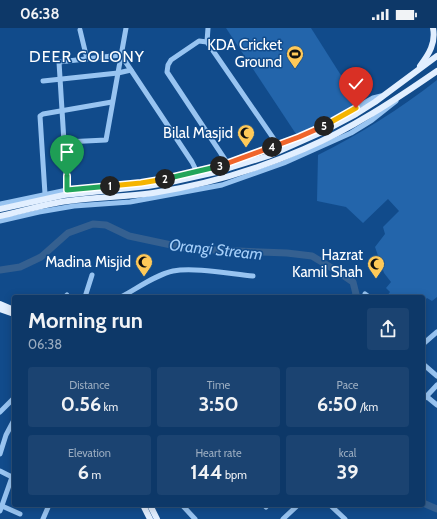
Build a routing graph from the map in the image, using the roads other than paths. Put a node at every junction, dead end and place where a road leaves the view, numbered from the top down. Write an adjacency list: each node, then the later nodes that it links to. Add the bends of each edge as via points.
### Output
1 (126, 28): 6 (street)
2 (208, 28): 5 (street)
3 (433, 28): 11 (main road, via 432,46)
4 (80, 30): 8 (street)
5 (208, 42): 20 (street); 21 (street, via 199,42 171,60 166,70)
6 (121, 55): 8 (street); 9 (street); 12 (street)
7 (437, 56): 11 (main road)
8 (88, 59): 13 (street, via 59,62)
9 (131, 70): 12 (street); 22 (street)
10 (437, 71): 15 (main road)
11 (415, 72): 16 (main road)
12 (118, 73): 13 (street); 17 (street)
13 (61, 80): 14 (street); 18 (street)
14 (43, 81)
15 (414, 87): 27 (main road, via 360,121 305,149 233,175 153,193 68,201); 28 (street, via 351,134 284,163 222,185 130,202 74,206)
16 (381, 96): 20 (street, via 313,132); 26 (main road, via 356,114 281,151 216,172 148,186 64,195)
17 (112, 102): 18 (street); 19 (street, via 106,140)
18 (63, 111): 19 (street); 24 (street, via 40,116)
19 (65, 142): 23 (street)
20 (278, 145): 21 (street)
21 (228, 164): 22 (street)
22 (197, 172): 23 (street, via 141,183)
23 (67, 190): 24 (street)
24 (45, 194): 25 (street)
25 (0, 204)
26 (0, 209)
27 (0, 216)
28 (0, 221)
29 (92, 275): 31 (street)
30 (253, 276): 32 (street, via 191,270 172,271)
31 (86, 295)
32 (124, 295)
33 (2, 309): 34 (main road); 35 (main road)
34 (12, 310)
35 (12, 313)
36 (436, 335): 37 (street)
37 (425, 343)
38 (425, 366): 39 (street)
39 (437, 376)
40 (437, 385): 41 (street)
41 (425, 398): 43 (street)
42 (12, 400): 44 (street)
43 (437, 406)
44 (0, 412)
45 (12, 422): 46 (street)
46 (0, 454)
47 (0, 471): 48 (street)
48 (12, 476)
49 (12, 479): 50 (street)
50 (2, 506): 57 (street); 58 (street)
51 (48, 507): 59 (street)
52 (143, 507): 60 (main road)
53 (151, 507): 61 (main road)
54 (184, 507): 62 (street)
55 (296, 507): 63 (street)
56 (332, 507): 64 (street)
57 (0, 511)
58 (20, 514)
59 (43, 519)
60 (150, 519)
61 (157, 519)
62 (195, 519)
63 (283, 519)
64 (345, 519)

